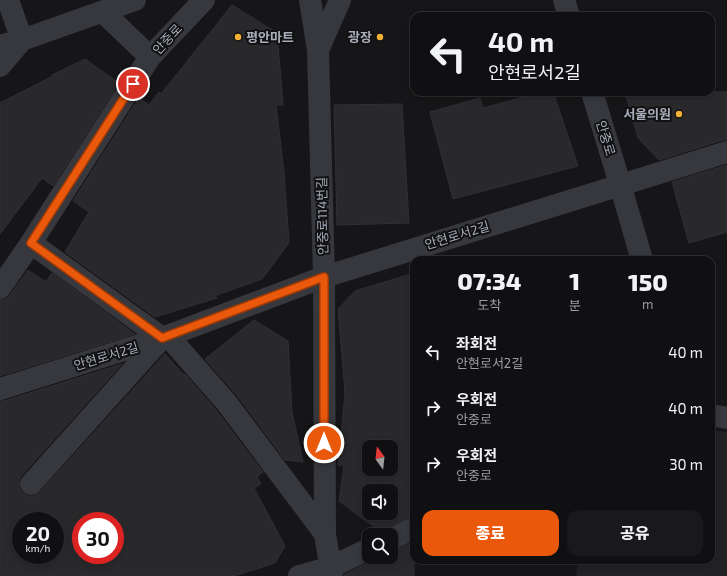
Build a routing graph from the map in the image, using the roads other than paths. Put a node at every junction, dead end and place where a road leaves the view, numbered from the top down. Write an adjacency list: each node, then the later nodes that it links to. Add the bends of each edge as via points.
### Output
1 (8, 0): 9 (street)
2 (135, 0): 7 (street)
3 (204, 0): 12 (street, 안중로)
4 (310, 0): 11 (street, 안중로114번길)
5 (340, 0): 11 (street)
6 (564, 0): 8 (street)
7 (103, 12): 9 (street); 12 (street)
8 (568, 12)
9 (22, 40): 10 (street); 13 (street)
10 (0, 46)
11 (318, 50): 19 (street, 안중로114번길)
12 (150, 57): 17 (street, 안중로)
13 (0, 66)
14 (593, 96): 16 (street, 안중로)
15 (727, 152): 16 (street, 안현로서2길)
16 (620, 184): 18 (street); 19 (street, 안현로서2길)
17 (31, 243): 20 (street, 안중로); 21 (street)
18 (641, 256)
19 (324, 277): 21 (street, 안현로서2길); 27 (street, 안중로114번길)
20 (0, 288)
21 (165, 337): 22 (street, 안현로서2길); 25 (street); 27 (street, via 226,402)
22 (0, 389)
23 (715, 416): 24 (street)
24 (727, 418)
25 (31, 484)
26 (410, 530): 28 (street)
27 (324, 534): 30 (street, 안중로114번길)
28 (398, 536)
29 (362, 553): 30 (street)
30 (332, 571): 31 (street)
31 (299, 576)

